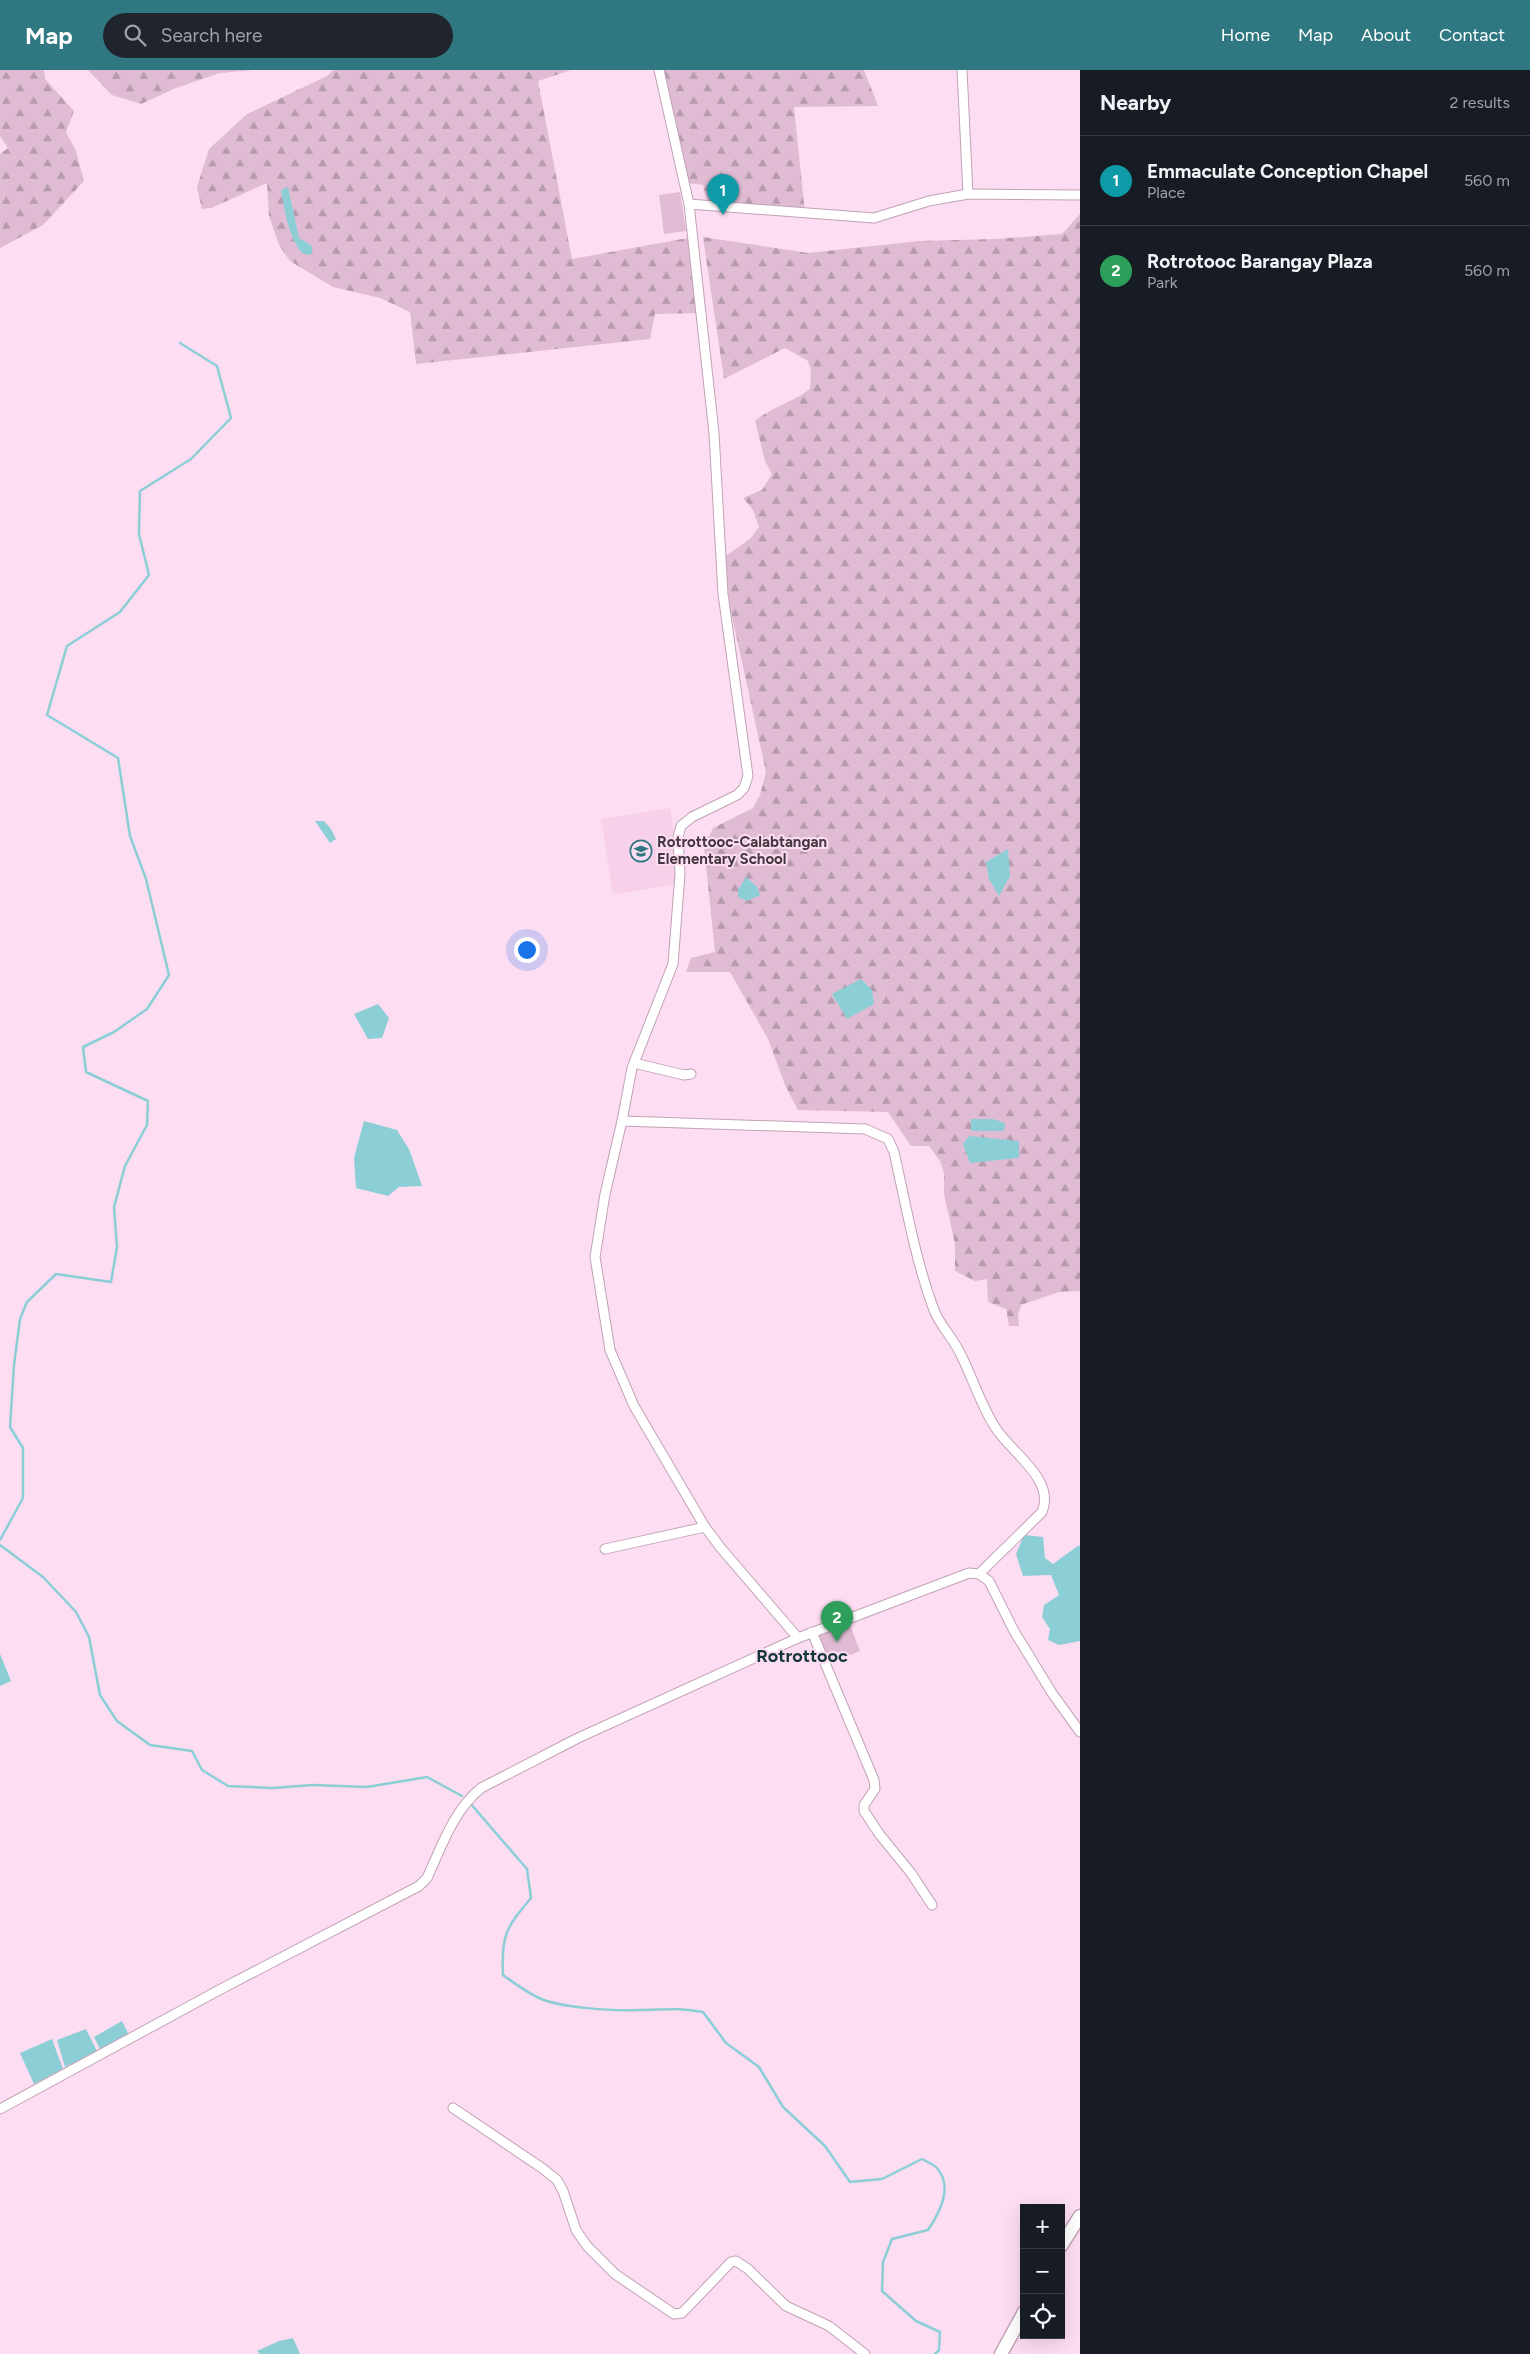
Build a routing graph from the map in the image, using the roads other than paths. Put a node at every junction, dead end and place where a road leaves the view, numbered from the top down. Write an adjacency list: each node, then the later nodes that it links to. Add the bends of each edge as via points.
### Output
1 (659, 70): 5 (street)
2 (962, 70): 3 (street)
3 (968, 194): 4 (street); 5 (street, via 929,201 874,218)
4 (1080, 195)
5 (689, 204): 6 (street, via 714,433 723,594 748,776 744,788 737,795 692,817 681,826 673,964)
6 (634, 1063): 7 (street); 8 (street)
7 (691, 1074)
8 (622, 1122): 9 (street, via 594,1257 610,1350 634,1406); 11 (street, via 865,1129 888,1139 935,1312 961,1354 996,1430 1033,1472 1046,1500 1042,1512)
9 (705, 1527): 10 (street); 13 (street)
10 (605, 1549)
11 (979, 1574): 12 (street, via 969,1573); 14 (street, via 989,1581 1014,1631)
12 (812, 1632): 13 (street); 15 (street, via 874,1780 875,1789 864,1811)
13 (798, 1638): 17 (street, via 578,1738 481,1788 457,1813 427,1878 419,1886)
14 (1080, 1732)
15 (932, 1905)
16 (453, 2108): 21 (street, via 556,2180 563,2190 576,2230 587,2246 615,2274 674,2314 682,2313 731,2262 736,2261 786,2306 829,2326)
17 (0, 2109)
18 (1080, 2216): 19 (main road)
19 (1065, 2240)
20 (1020, 2319): 22 (main road)
21 (866, 2354)
22 (1001, 2354)

